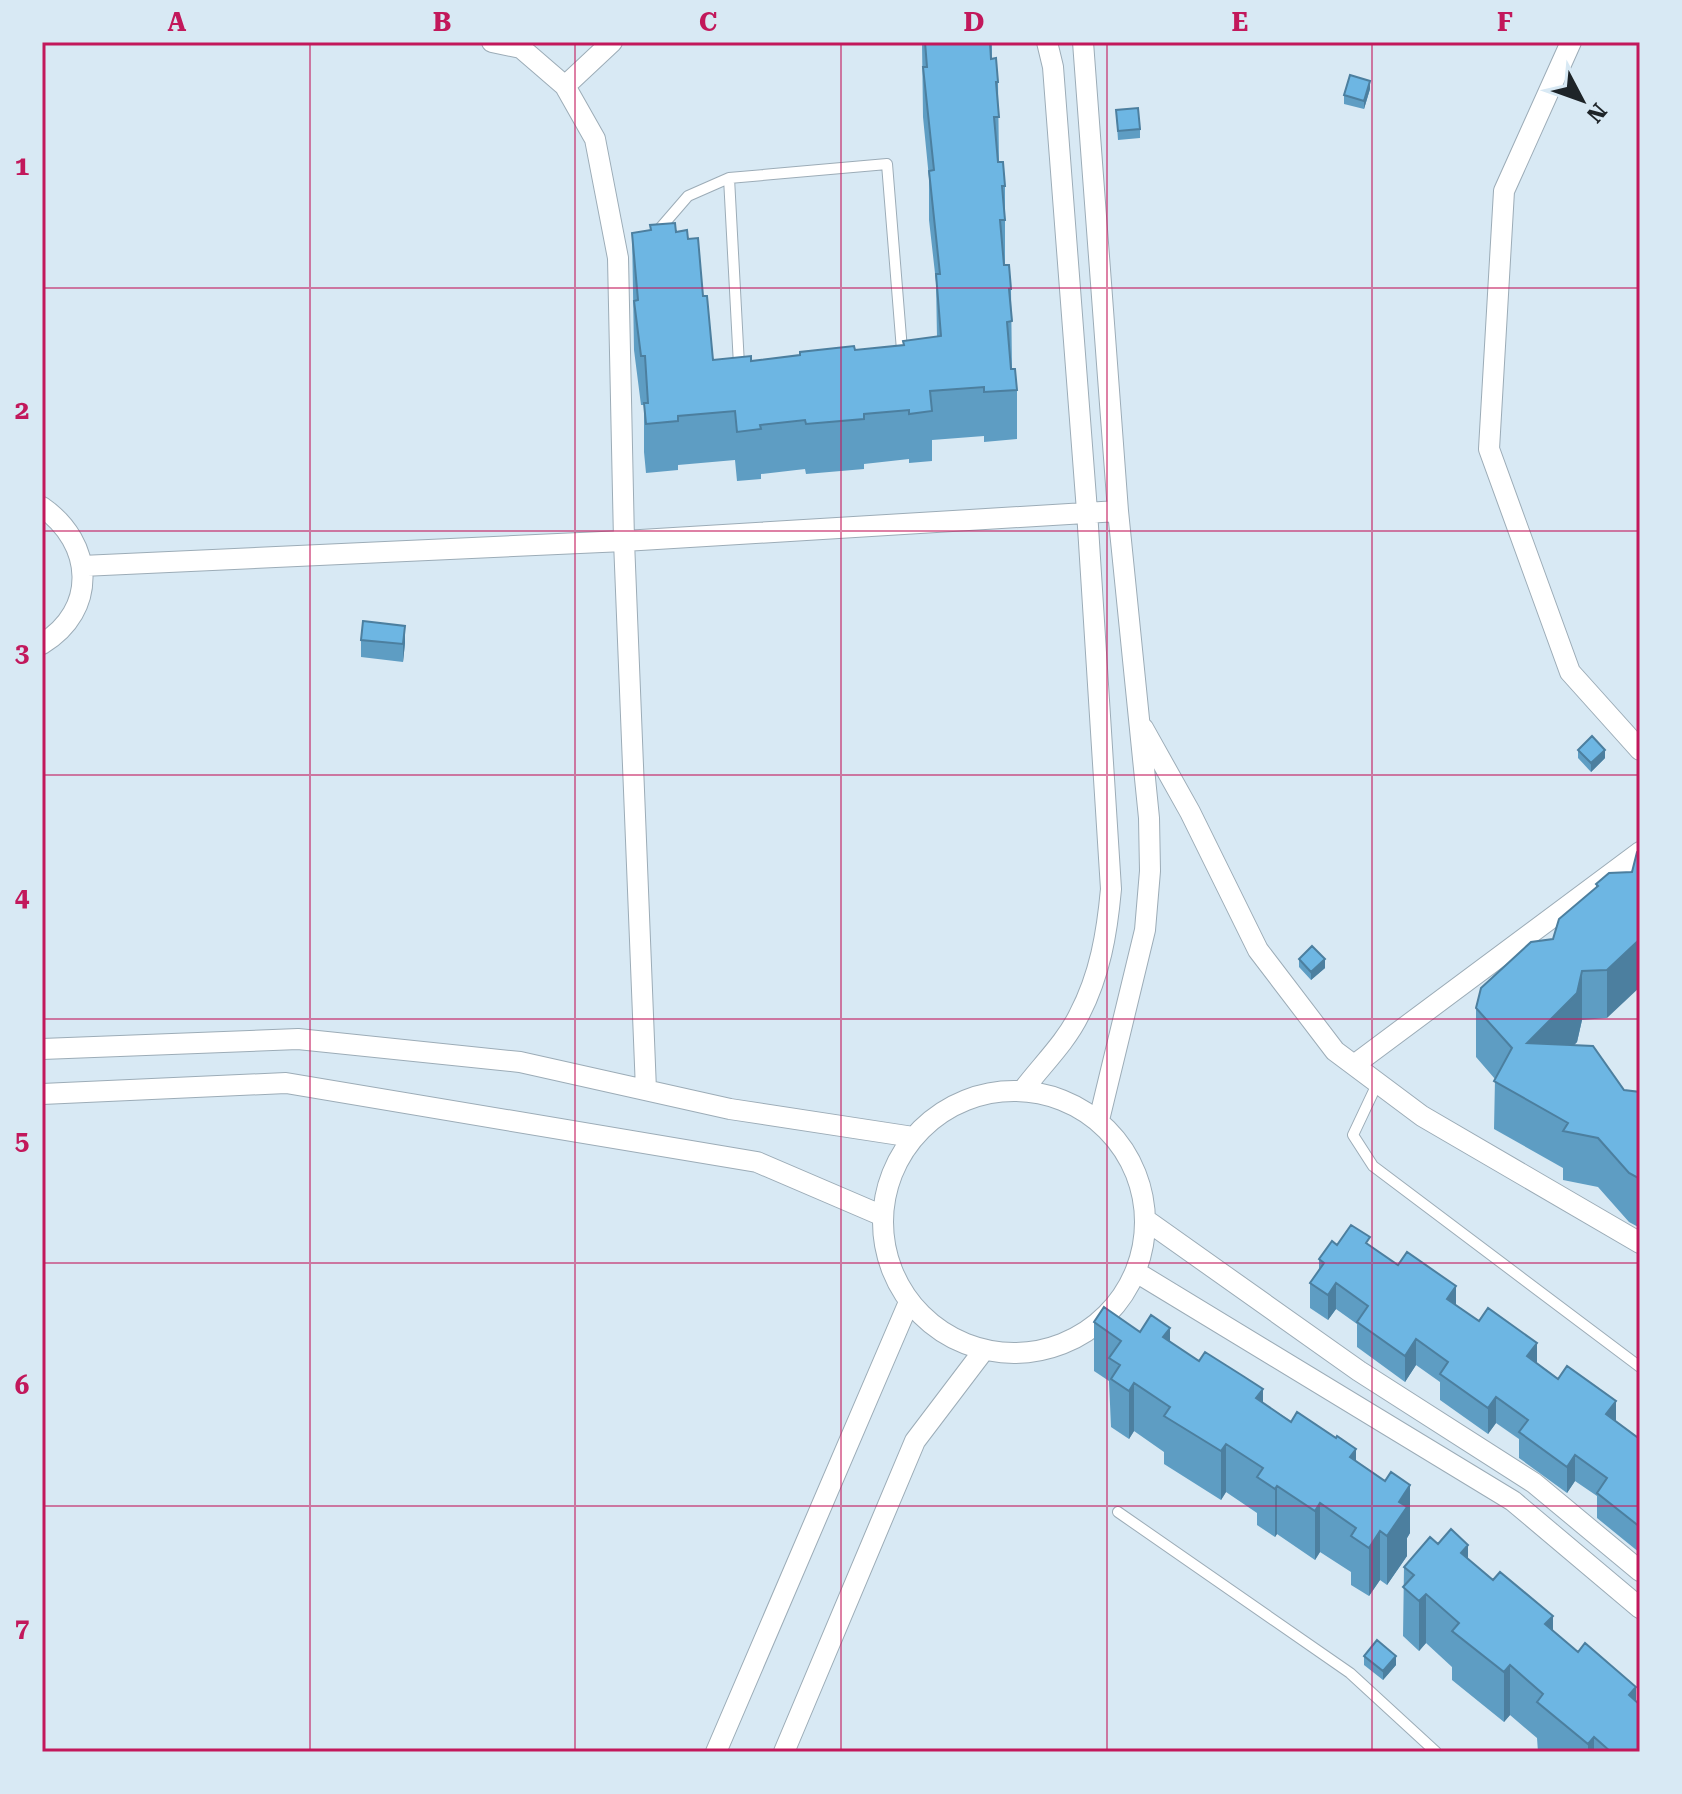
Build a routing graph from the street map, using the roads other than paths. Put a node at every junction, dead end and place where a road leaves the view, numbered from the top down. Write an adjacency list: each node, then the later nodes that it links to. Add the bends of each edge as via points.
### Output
1 (492, 42): 6 (street, via 521,48)
2 (612, 42): 6 (street)
3 (1047, 42): 12 (street)
4 (1083, 42): 13 (street)
5 (1571, 42): 18 (street, via 1504,191 1489,449 1570,672)
6 (565, 86): 14 (street, via 595,139 624,255)
7 (729, 178): 8 (lane, via 688,196); 9 (lane, via 887,164 902,350); 10 (lane, via 739,365)
8 (652, 237)
9 (887, 351)
10 (754, 363)
11 (42, 507): 15 (street, via 74,539)
12 (1087, 511): 13 (street); 14 (street); 24 (street, via 1111,889 1106,937 1078,1017)
13 (1118, 511): 17 (street)
14 (624, 541): 15 (street); 23 (street)
15 (82, 566): 16 (street, via 82,590 73,615)
16 (42, 644)
17 (1137, 718): 21 (street, via 1258,950 1335,1051); 26 (street, via 1149,818 1145,930)
18 (1640, 750)
19 (1640, 852): 21 (street)
20 (42, 1049): 23 (street, via 298,1039 520,1062)
21 (1354, 1065): 22 (street)
22 (1378, 1082): 30 (street, via 1422,1116); 34 (lane, via 1353,1135 1373,1166)
23 (646, 1090): 27 (street, via 730,1109)
24 (1023, 1090): 26 (street, via 1064,1099); 27 (street, via 970,1099 945,1110)
25 (42, 1094): 28 (street, via 286,1083 757,1162)
26 (1099, 1120): 29 (street, via 1124,1148 1141,1182)
27 (913, 1137): 28 (street, via 891,1174)
28 (883, 1216): 32 (street, via 889,1262)
29 (1146, 1220): 31 (street); 36 (street, via 1359,1371 1534,1483)
30 (1640, 1243)
31 (1136, 1272): 33 (street, via 1111,1311 1075,1339 1031,1353); 37 (street, via 1513,1501)
32 (909, 1302): 33 (street, via 943,1333); 38 (street)
33 (984, 1350): 39 (street, via 915,1441)
34 (1640, 1367)
35 (1118, 1512): 40 (lane, via 1350,1673)
36 (1640, 1571)
37 (1640, 1608)
38 (716, 1752)
39 (784, 1752)
40 (1436, 1752)

